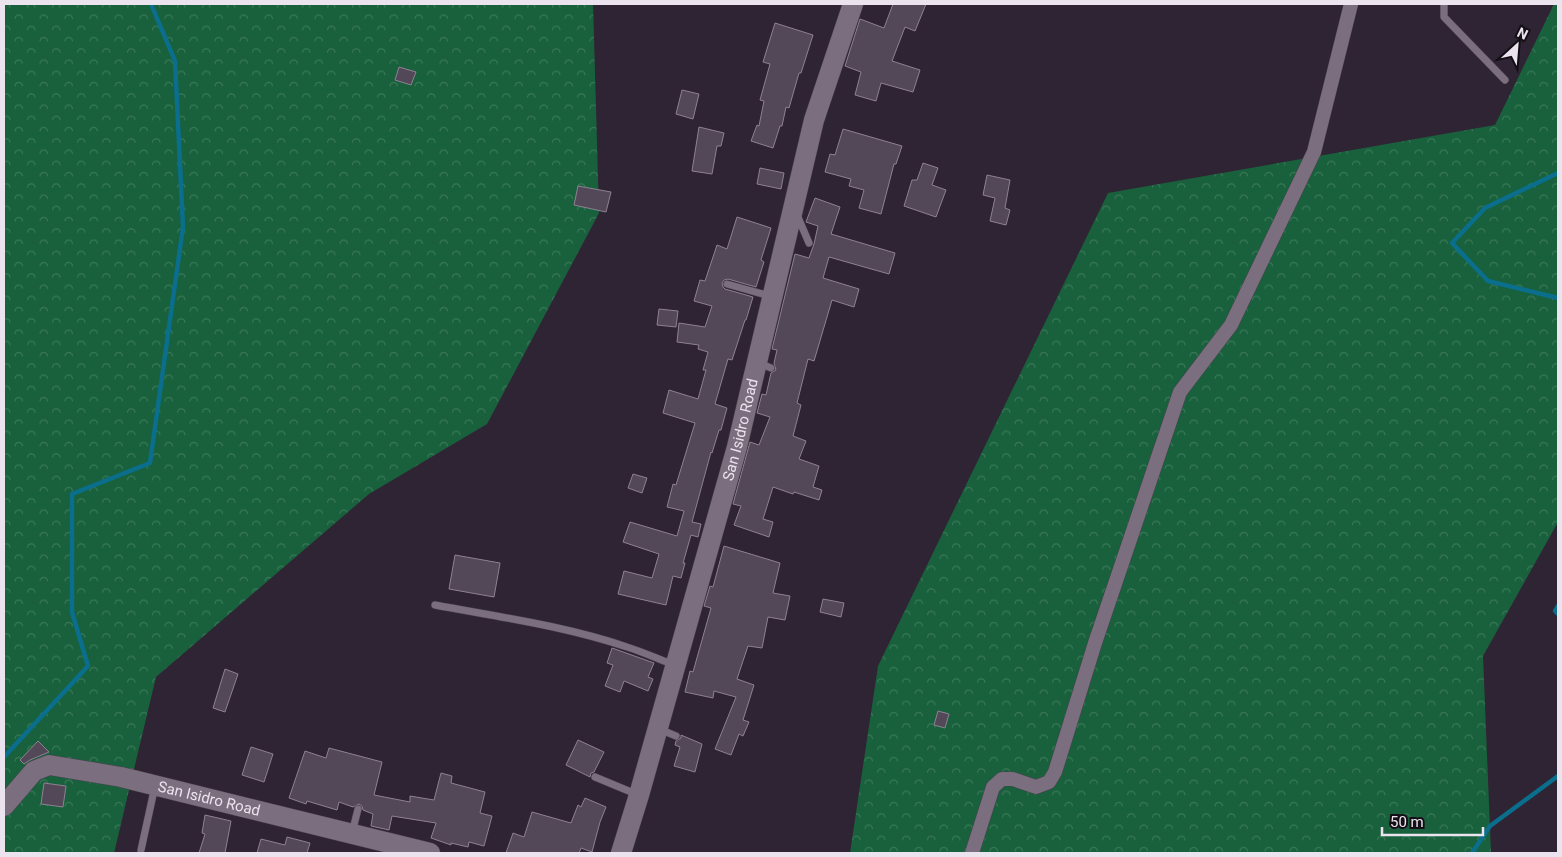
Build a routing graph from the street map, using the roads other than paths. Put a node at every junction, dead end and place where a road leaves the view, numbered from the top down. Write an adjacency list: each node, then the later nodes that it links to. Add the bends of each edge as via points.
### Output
1 (853, 4): 5 (street, San Isidro Road, via 814,120)
2 (1351, 4): 20 (street, via 1314,152 1231,325 1180,392 1055,772 1048,782 1036,787 1013,779 1002,779 993,787)
3 (1444, 4): 4 (lane, via 1444,17)
4 (1506, 80)
5 (794, 208): 6 (lane); 8 (street, San Isidro Road)
6 (809, 244)
7 (727, 284): 8 (lane)
8 (773, 297): 10 (street, San Isidro Road, via 764,365 737,446)
9 (435, 605): 10 (lane, via 597,638)
10 (676, 666): 13 (street, San Isidro Road, via 667,732)
11 (595, 777): 13 (lane)
12 (155, 786): 14 (street, San Isidro Road, via 49,764 34,771); 16 (street, San Isidro Road); 17 (lane)
13 (639, 795): 19 (street, San Isidro Road)
14 (4, 806)
15 (358, 809): 16 (lane)
16 (352, 834): 18 (street, San Isidro Road)
17 (141, 850)
18 (430, 853)
19 (621, 853)
20 (972, 853)

